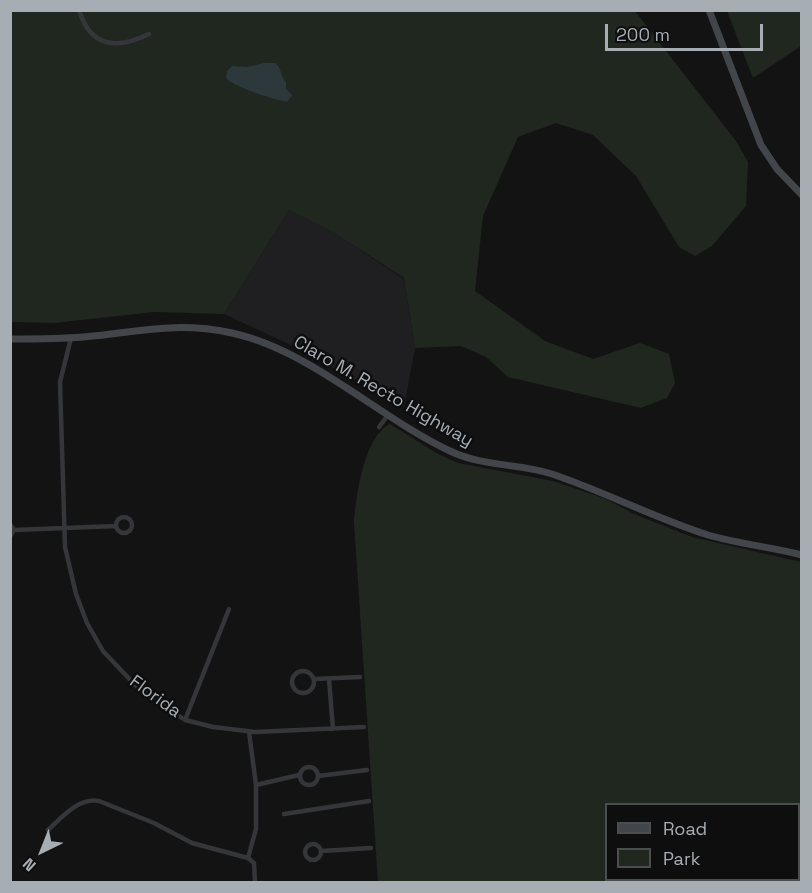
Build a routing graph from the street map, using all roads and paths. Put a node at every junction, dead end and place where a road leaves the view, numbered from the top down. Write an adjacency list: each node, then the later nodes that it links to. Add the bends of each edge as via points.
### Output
1 (79, 10): 3 (street, via 88,30 107,43 132,42)
2 (709, 10): 5 (main road, via 761,145)
3 (149, 34)
4 (801, 181): 5 (street)
5 (794, 188): 6 (main road)
6 (801, 194)
7 (71, 338): 8 (main road, Claro M. Recto Highway); 9 (main road, Claro M. Recto Highway, via 177,326 245,336 295,358); 13 (street, Florida, via 60,382)
8 (10, 339)
9 (388, 415): 10 (street); 16 (main road, Claro M. Recto Highway, via 469,459 552,474 707,535)
10 (379, 427)
11 (10, 524): 14 (street)
12 (116, 526): 13 (street)
13 (65, 529): 14 (street); 21 (street, Florida, via 65,547 80,604 103,651 136,686)
14 (14, 530): 15 (street)
15 (10, 537)
16 (801, 555)
17 (230, 609): 21 (street)
18 (360, 677): 20 (street)
19 (314, 679): 19 (street, via 309,672 300,671 293,676 293,685 306,692 313,687); 20 (street)
20 (329, 679): 23 (street)
21 (185, 720): 24 (street, Florida)
22 (364, 727): 23 (street, Florida)
23 (333, 729): 24 (street, Florida)
24 (249, 732): 28 (street)
25 (367, 770): 27 (street)
26 (299, 775): 27 (street, via 309,785); 27 (street, via 309,766 316,769); 28 (street)
27 (318, 776)
28 (256, 785): 34 (street, via 256,829)
29 (369, 801): 30 (street)
30 (284, 814)
31 (48, 830): 34 (street, via 83,801 92,800 135,815 192,843)
32 (371, 848): 33 (street)
33 (321, 851)
34 (248, 858): 35 (street, via 254,863)
35 (255, 882)

